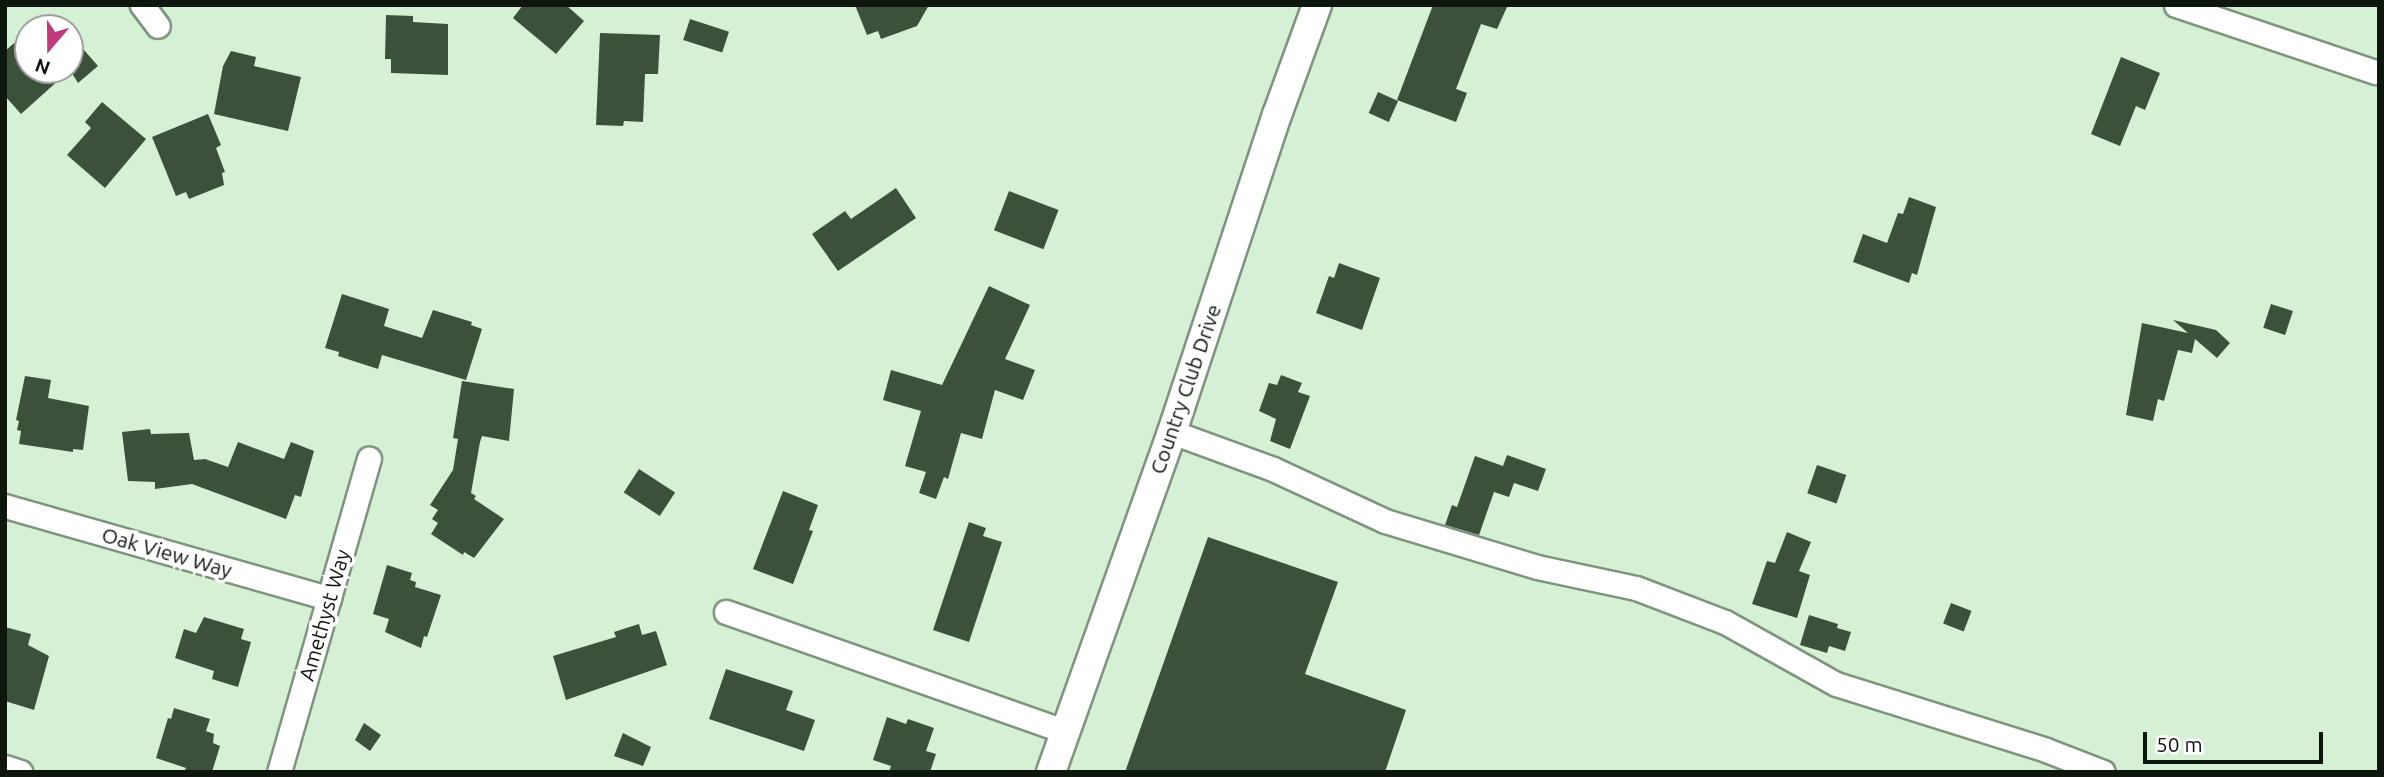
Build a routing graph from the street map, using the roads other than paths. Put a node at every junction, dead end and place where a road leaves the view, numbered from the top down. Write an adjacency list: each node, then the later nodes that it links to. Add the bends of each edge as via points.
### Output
1 (142, 5): 4 (street)
2 (1317, 5): 6 (street, Country Club Drive)
3 (2176, 5): 5 (street)
4 (158, 26)
5 (2375, 72)
6 (1172, 432): 11 (street, Country Club Drive); 16 (street, via 1273,469 1385,521 1537,567 1636,588 1725,622 1836,684)
7 (369, 459): 9 (street, Amethyst Way)
8 (5, 506): 9 (street, Oak View Way)
9 (329, 598): 14 (street, Amethyst Way)
10 (726, 612): 11 (street)
11 (1066, 732): 15 (street, Country Club Drive)
12 (5, 767): 13 (street)
13 (20, 772)
14 (279, 772)
15 (1051, 772)
16 (2103, 772)

